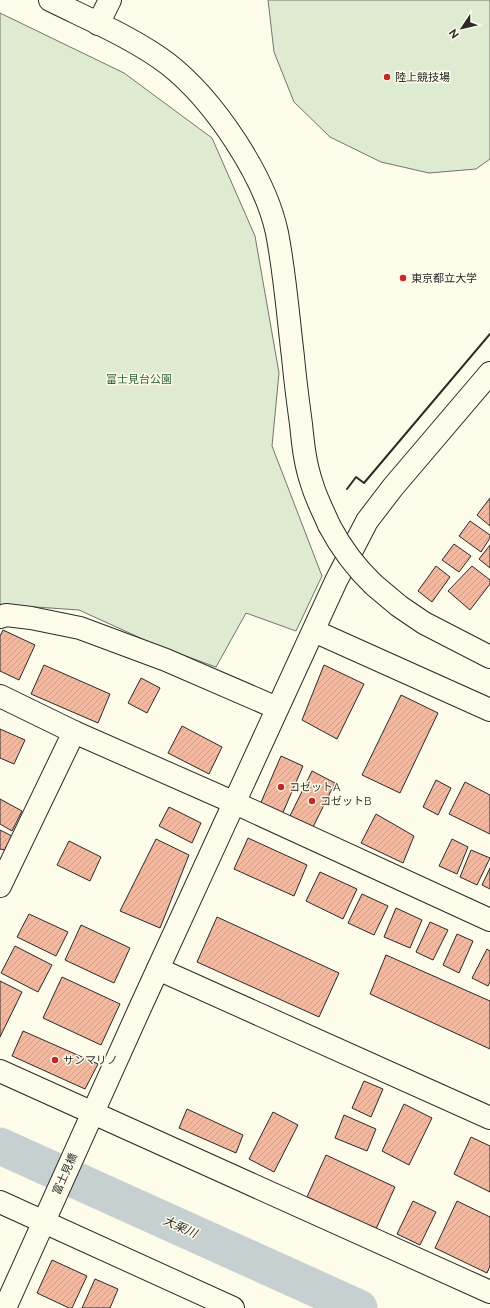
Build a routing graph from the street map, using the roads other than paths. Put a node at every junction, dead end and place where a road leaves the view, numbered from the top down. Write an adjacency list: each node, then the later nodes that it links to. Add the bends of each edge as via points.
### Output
1 (50, 0): 3 (street)
2 (110, 0): 3 (street)
3 (98, 24): 7 (street, bridge, via 168,64 192,86 234,138 253,169 277,232 304,449 312,484 329,525 347,557 374,586 424,623)
4 (490, 373): 6 (street, 富士見橋, via 393,487 367,522 336,581)
5 (0, 617): 9 (street, via 31,618 80,628 166,660)
6 (314, 631): 9 (street, 富士見橋); 10 (street)
7 (486, 649)
8 (0, 696): 11 (street)
9 (277, 708): 12 (street, 富士見橋)
10 (490, 710)
11 (74, 732): 12 (street); 13 (street)
12 (235, 803): 14 (street); 15 (street, 富士見橋)
13 (1, 880)
14 (490, 920)
15 (158, 969): 17 (street, 富士見橋); 18 (street)
16 (0, 1071): 17 (street)
17 (93, 1112): 20 (street, 富士見橋); 21 (street)
18 (490, 1118)
19 (0, 1202): 20 (street)
20 (48, 1213): 22 (street, 富士見橋); 23 (street)
21 (490, 1292)
22 (5, 1308)
23 (233, 1308)

